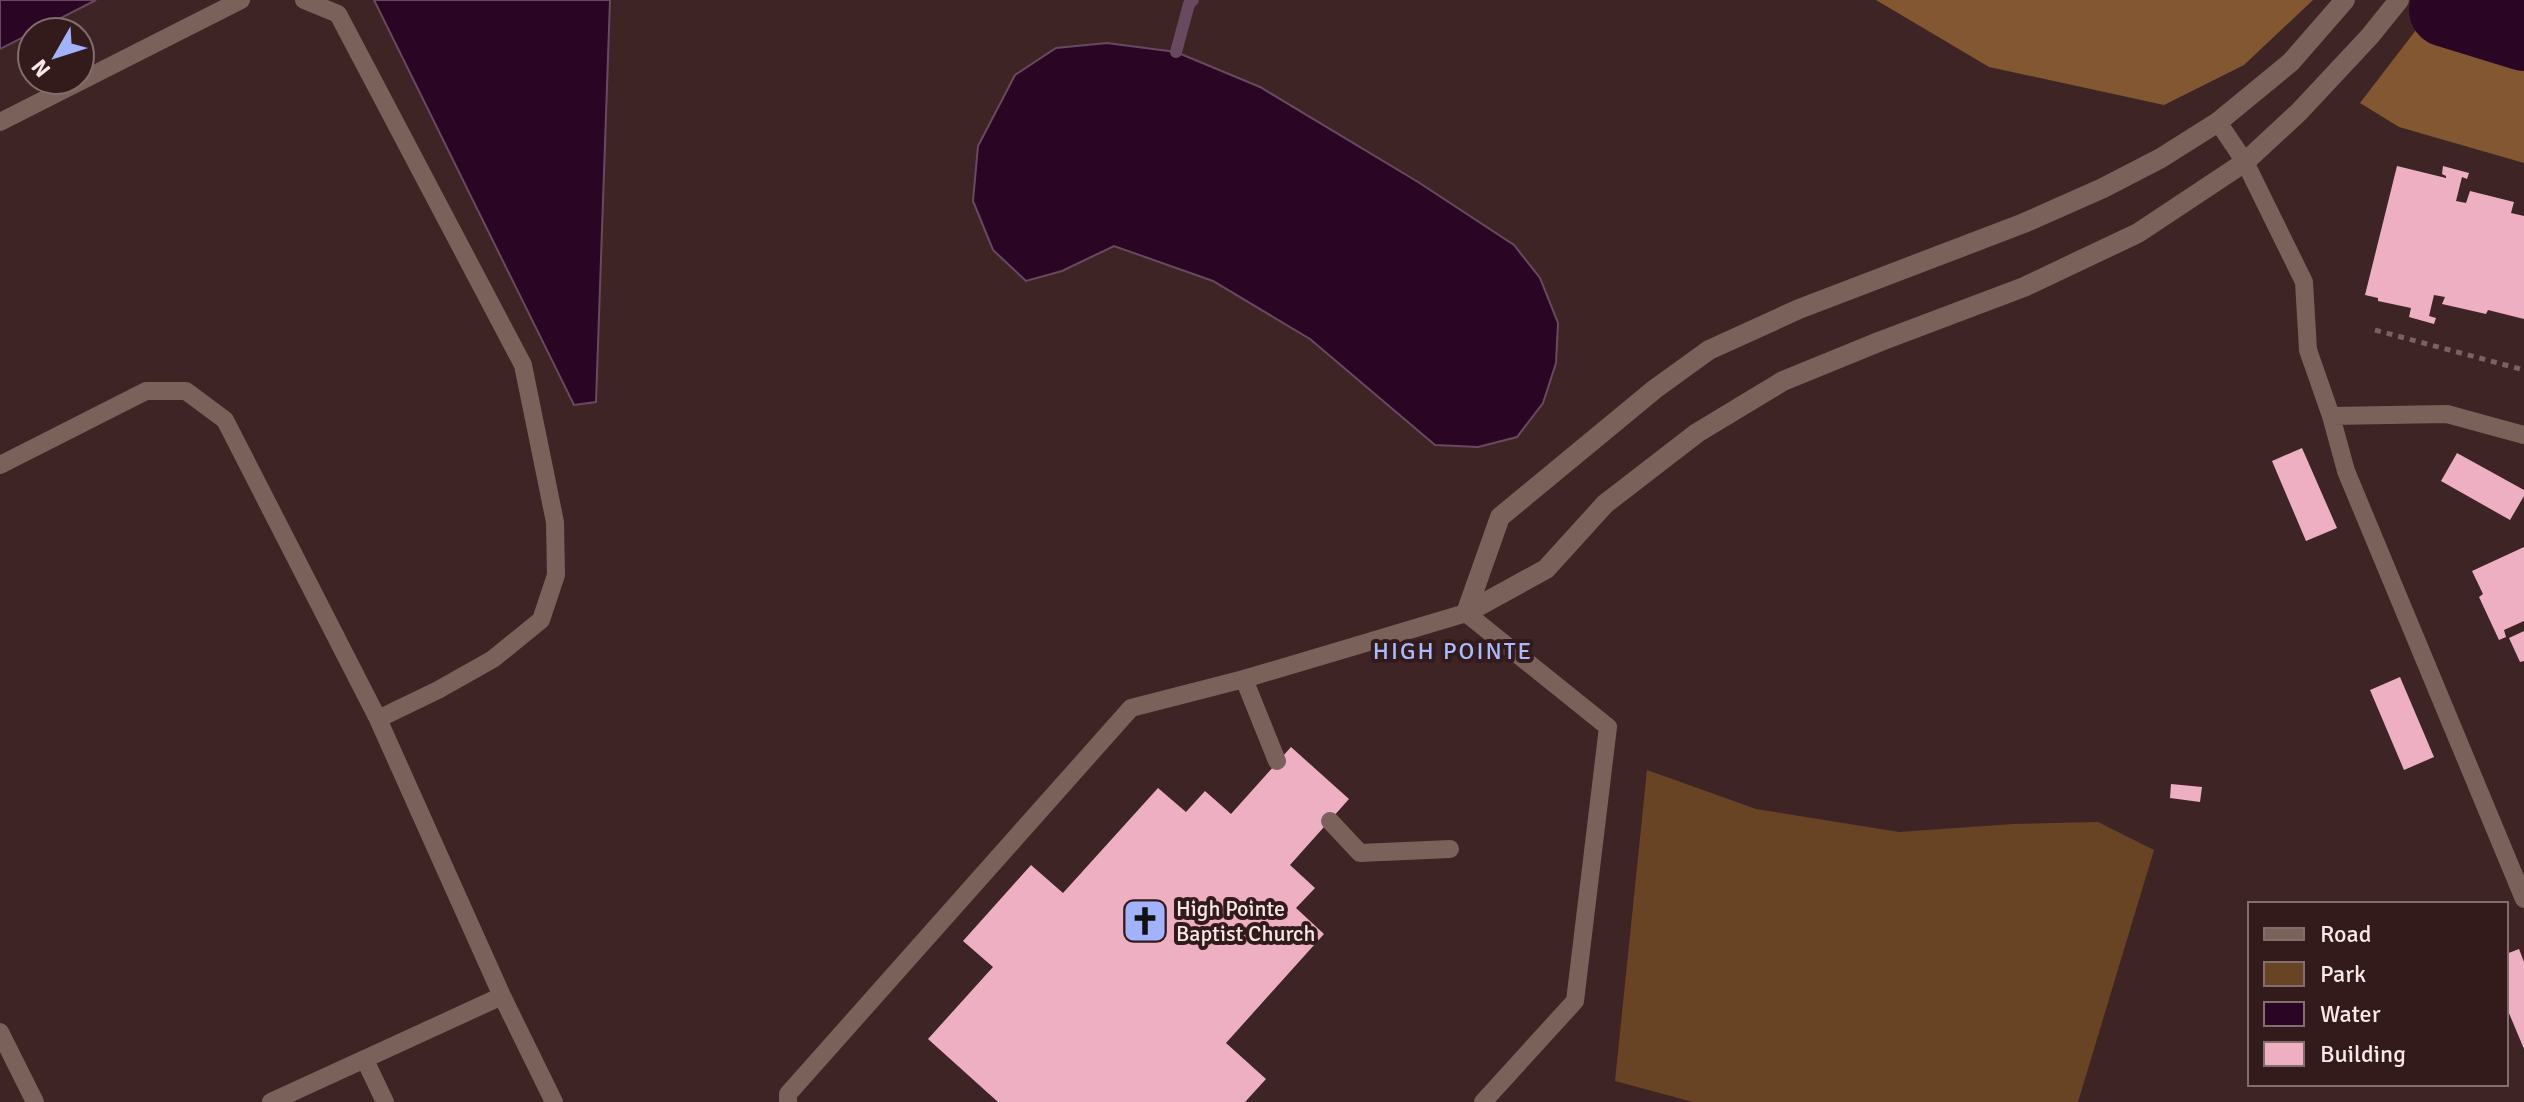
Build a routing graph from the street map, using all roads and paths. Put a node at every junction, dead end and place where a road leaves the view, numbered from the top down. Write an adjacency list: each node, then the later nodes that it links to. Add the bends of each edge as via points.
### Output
1 (241, 0): 5 (lane)
2 (304, 0): 15 (lane, via 338,14 523,365 555,522 556,575 541,620 493,659)
3 (2345, 0): 6 (street, via 2291,62)
4 (2399, 0): 7 (street, via 2299,112)
5 (0, 122)
6 (2218, 122): 7 (lane); 13 (street, via 2103,188 1709,350 1500,517)
7 (2245, 162): 10 (lane, via 2304,282 2308,350); 13 (street, via 2138,233 2024,287 1783,381 1697,433 1605,504 1546,569)
8 (2375, 330): 9 (path)
9 (2524, 370)
10 (2331, 416): 11 (lane, via 2447,414); 19 (lane, via 2346,471)
11 (2524, 435)
12 (0, 465): 15 (lane, via 146,391 186,391 225,420)
13 (1466, 613): 14 (lane); 28 (lane, via 1608,727 1575,1001)
14 (1244, 679): 16 (lane); 27 (lane, via 1131,708 788,1094)
15 (378, 719): 20 (lane)
16 (1277, 761)
17 (1330, 821): 18 (lane, via 1360,853)
18 (1450, 849)
19 (2524, 899)
20 (502, 996): 22 (lane); 26 (lane)
21 (0, 1032): 23 (lane)
22 (365, 1060): 24 (lane); 25 (lane)
23 (35, 1102)
24 (271, 1102)
25 (385, 1102)
26 (554, 1102)
27 (788, 1102)
28 (1483, 1102)

